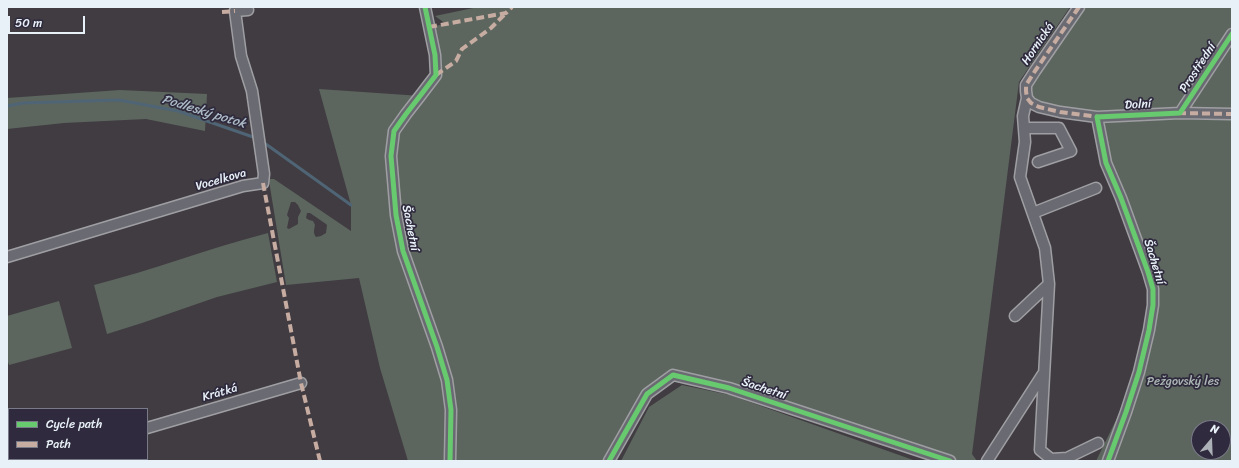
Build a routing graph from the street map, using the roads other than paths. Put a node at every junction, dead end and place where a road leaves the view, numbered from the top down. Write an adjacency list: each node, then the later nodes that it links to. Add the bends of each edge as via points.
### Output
1 (425, 7): 20 (street, Šachetní, via 435,56 436,75 394,132 391,156 396,215 403,251 447,380 451,410)
2 (1079, 7): 5 (street, Hornická, via 1026,86)
3 (248, 10): 13 (street, Vocelkova, via 235,11 241,56 252,91 264,174 263,183 243,186)
4 (1232, 34): 6 (street, Prostřední)
5 (1027, 98): 8 (street, Dolní, via 1039,107); 9 (street, Hornická, via 1023,116)
6 (1180, 113): 7 (street, Dolní); 8 (street, Dolní)
7 (1232, 114)
8 (1097, 117): 24 (street, Šachetní, via 1106,163 1122,198 1153,289 1149,330 1139,372)
9 (1024, 128): 10 (street, via 1059,128 1071,151); 12 (street, Hornická, via 1025,142 1020,177)
10 (1038, 162)
11 (1096, 188): 12 (street)
12 (1033, 213): 14 (street, Hornická, via 1045,248)
13 (7, 258)
14 (1049, 284): 15 (street); 16 (street, Hornická)
15 (1015, 316)
16 (1044, 373): 19 (street, Hornická, via 1040,450 1051,459 1067,458); 23 (street)
17 (301, 383): 18 (street, Krátká)
18 (148, 428)
19 (1098, 442)
20 (450, 461)
21 (609, 461): 22 (street, Šachetní, via 648,394 673,375 729,388)
22 (950, 461)
23 (987, 461)
24 (1108, 461)

